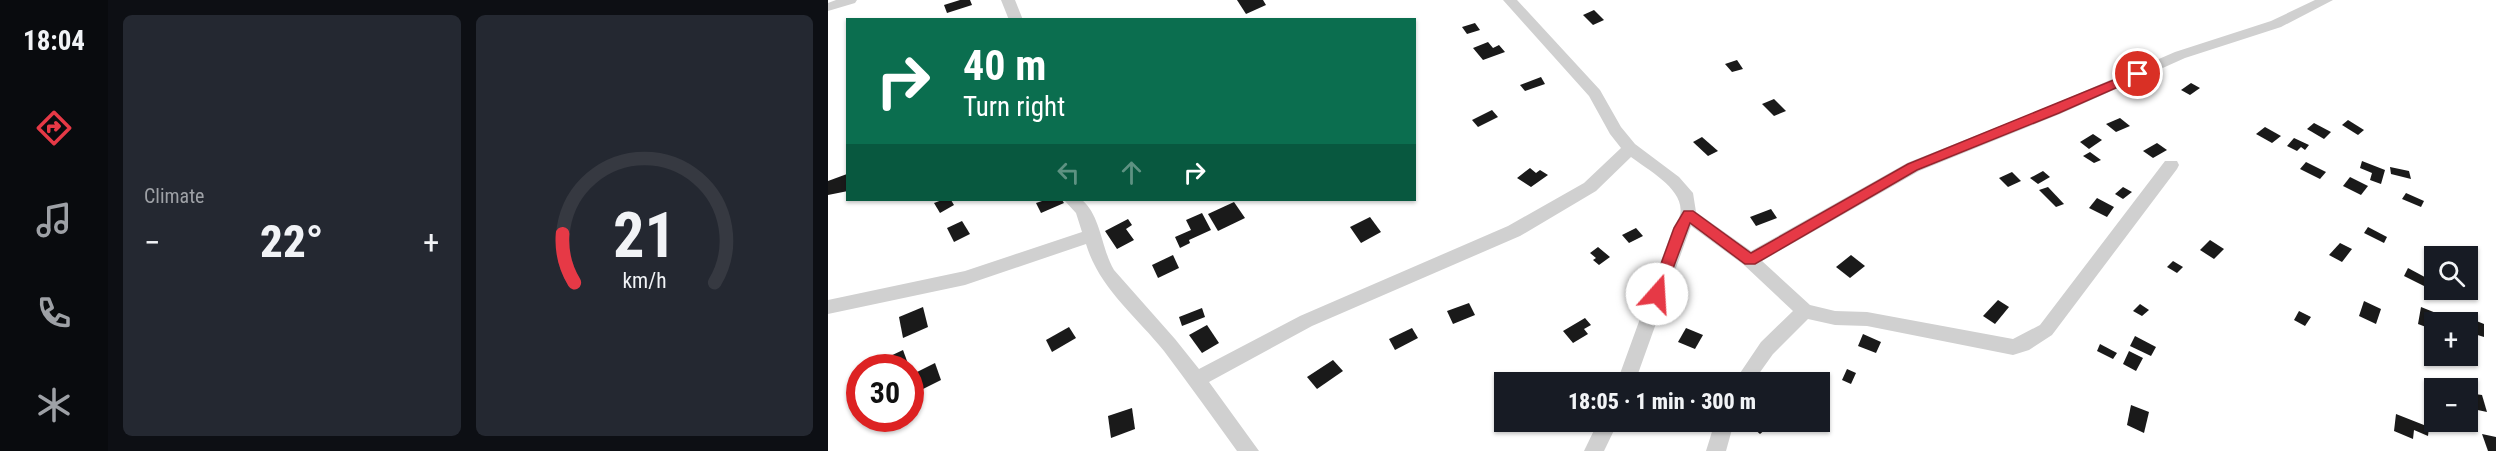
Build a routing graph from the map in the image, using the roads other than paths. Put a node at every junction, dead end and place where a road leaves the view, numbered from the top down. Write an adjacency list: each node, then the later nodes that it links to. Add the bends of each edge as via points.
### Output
1 (850, 0): 5 (street)
2 (1008, 0): 6 (street)
3 (1510, 0): 7 (street, via 1595,93)
4 (2326, 0): 12 (street, via 2276,24 2180,55 1912,167)
5 (828, 7)
6 (1015, 18)
7 (1630, 148): 10 (street, via 1673,181 1687,198); 17 (street, via 1590,187 1514,231 1306,321)
8 (2171, 165): 14 (street, via 2046,330 2023,345)
9 (1073, 201): 11 (street, via 1083,210)
10 (1688, 215): 12 (street); 15 (street)
11 (1093, 235): 13 (street, via 965,278); 17 (street, via 1099,261 1108,275)
12 (1750, 260): 14 (street)
13 (828, 307)
14 (1805, 312): 16 (street, via 1767,348)
15 (1630, 372)
16 (1750, 372)
17 (1196, 380): 20 (street)
18 (1603, 432): 21 (street)
19 (1721, 432): 22 (street)
20 (1249, 451)
21 (1594, 451)
22 (1716, 451)

